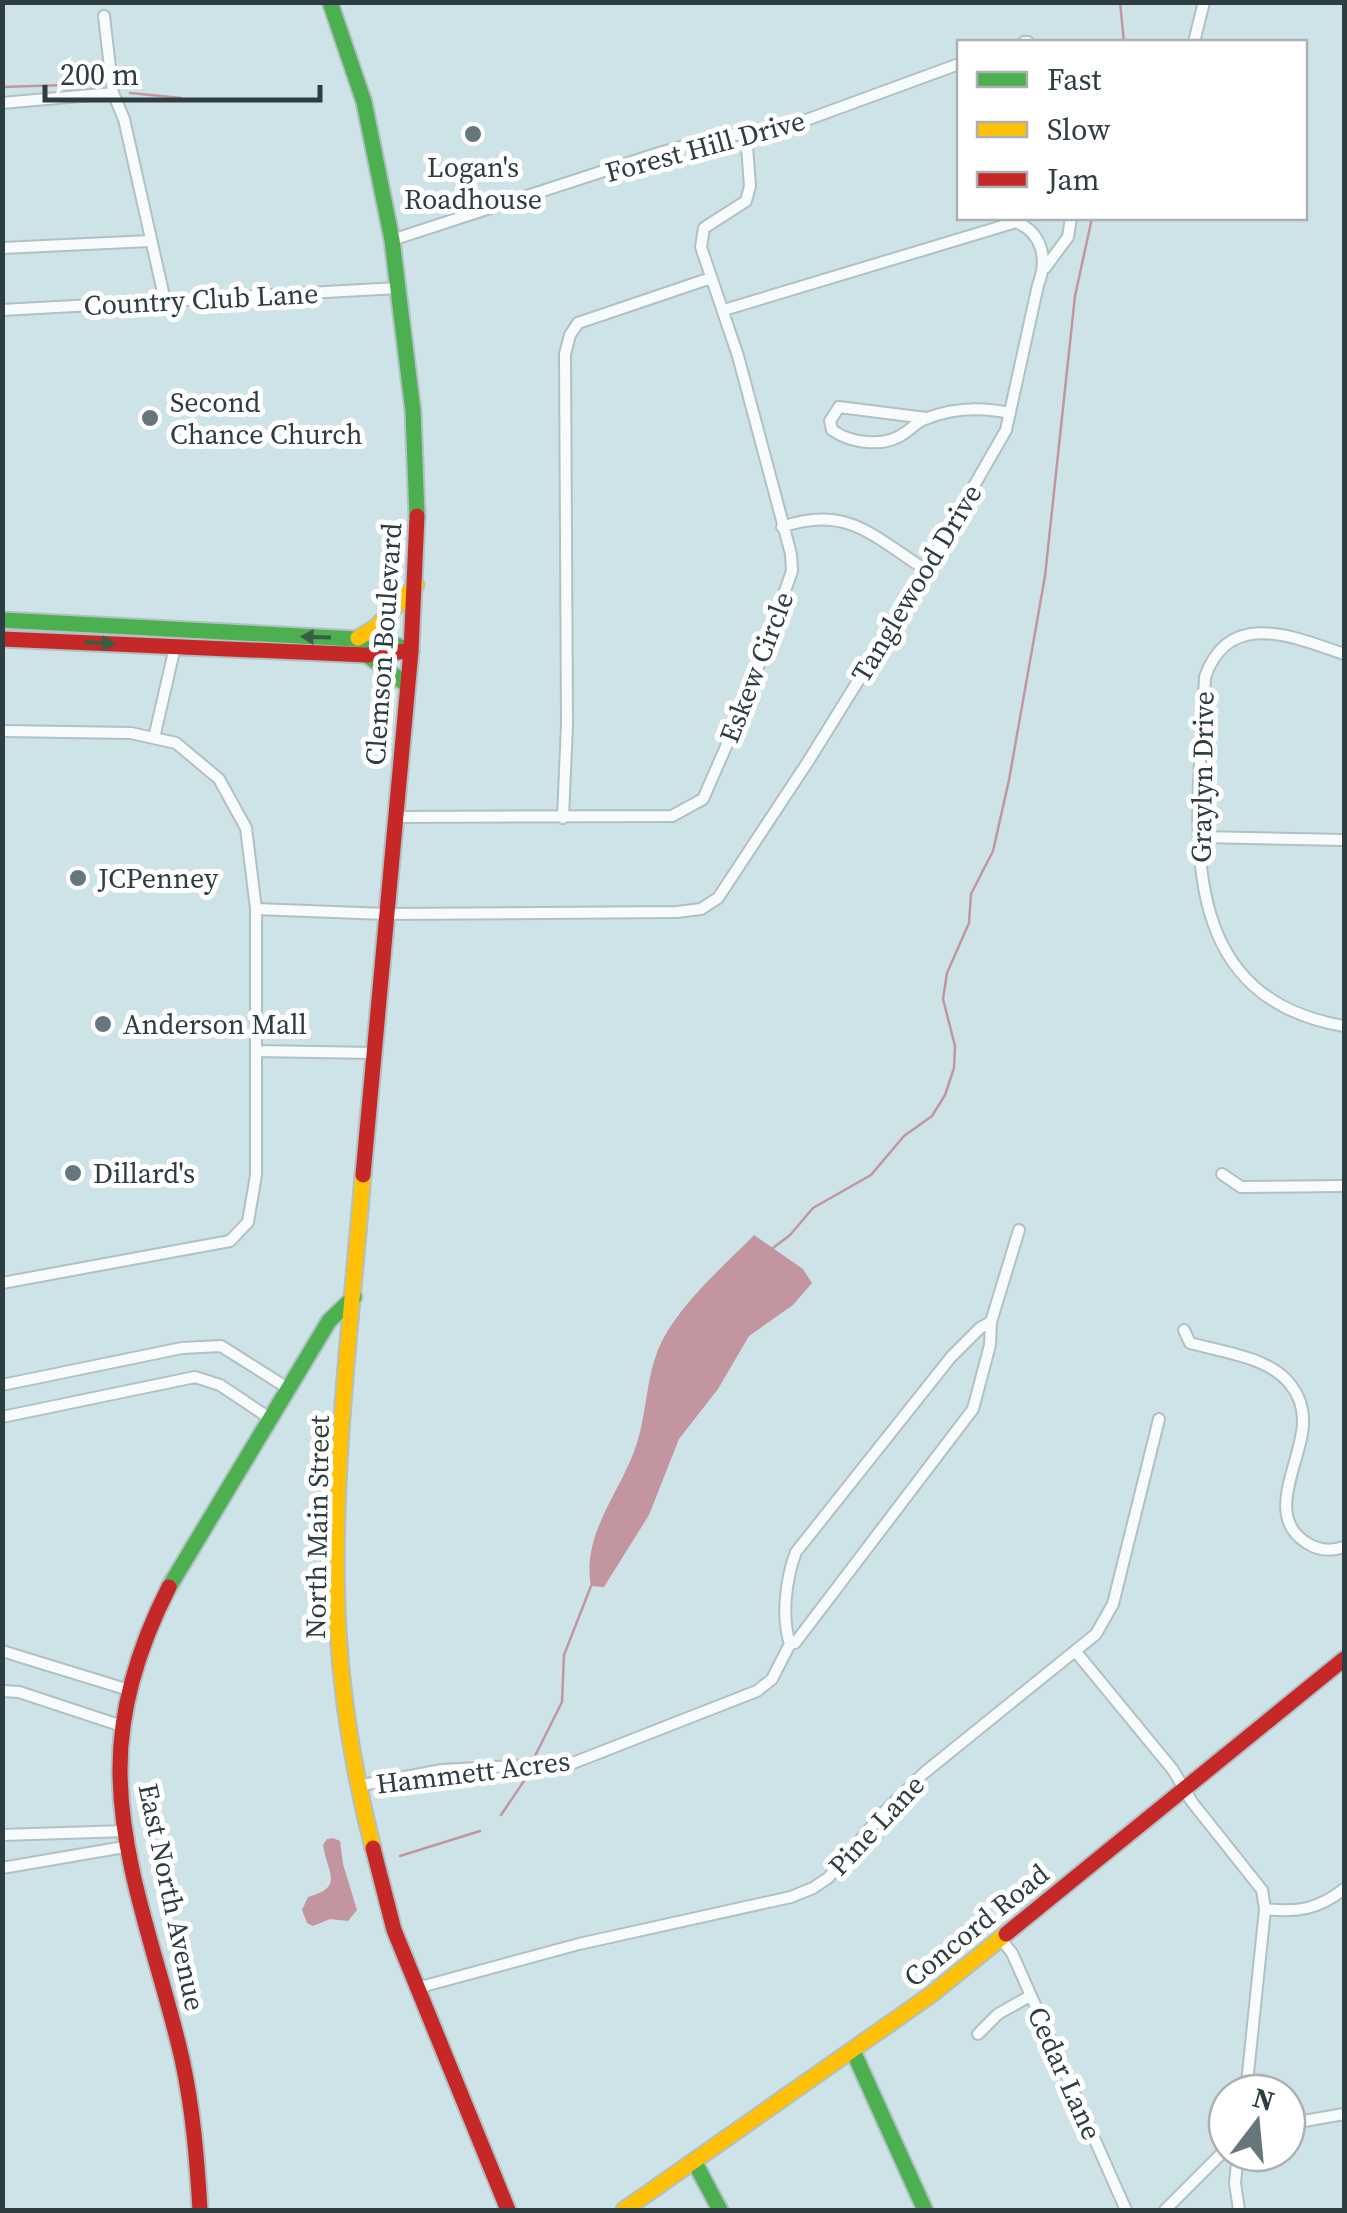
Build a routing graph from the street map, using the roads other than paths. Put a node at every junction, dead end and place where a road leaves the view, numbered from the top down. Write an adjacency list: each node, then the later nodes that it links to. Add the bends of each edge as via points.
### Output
1 (330, 2): 10 (main road, Clemson Boulevard, via 364,102)
2 (1204, 2): 4 (street)
3 (104, 16): 6 (street)
4 (1194, 40)
5 (957, 65): 8 (street, Forest Hill Drive, via 809,119)
6 (113, 92): 7 (street); 11 (street)
7 (2, 103)
8 (746, 133): 10 (street, Forest Hill Drive, via 659,153); 14 (street, Eskew Circle, via 746,201 711,221 701,238)
9 (1071, 220): 13 (street, via 1068,237)
10 (392, 240): 15 (main road, Clemson Boulevard)
11 (150, 241): 12 (street); 16 (street)
12 (2, 248)
13 (1045, 268): 18 (street, via 1039,242 1016,222); 19 (street, Tanglewood Drive)
14 (711, 278): 18 (street, Eskew Circle); 35 (street, via 578,324 570,335)
15 (400, 288): 16 (street, Country Club Lane); 23 (main road, Clemson Boulevard, via 415,437)
16 (165, 301): 17 (street, Country Club Lane)
17 (2, 310)
18 (724, 310): 21 (street, Eskew Circle)
19 (1010, 413): 20 (street, via 972,409); 22 (street, Tanglewood Drive)
20 (926, 418): 20 (street, via 839,407 830,421 842,437 875,442 905,434)
21 (782, 527): 22 (street, via 829,517 852,523); 35 (street, Eskew Circle, via 792,570 703,799 672,816)
22 (926, 570): 39 (street, Tanglewood Drive, via 718,898 701,909)
23 (416, 585): 26 (main road, via 396,600 386,621); 28 (main road, Clemson Boulevard)
24 (2, 620): 26 (main road, one-way to 24)
25 (2, 638): 27 (main road, one-way to 27)
26 (356, 639): 28 (main road)
27 (176, 647): 30 (main road); 33 (street)
28 (411, 651): 30 (main road); 31 (main road, Clemson Boulevard)
29 (1344, 654): 36 (street, Graylyn Drive, via 1266,631 1244,634 1212,658 1205,678)
30 (368, 655): 31 (main road)
31 (408, 685): 34 (main road, Clemson Boulevard)
32 (2, 731): 33 (street)
33 (154, 738): 38 (street, via 176,743 218,779 246,828)
34 (394, 817): 35 (street, Eskew Circle); 39 (main road, Clemson Boulevard)
35 (562, 818)
36 (1200, 836): 37 (street); 40 (street, Graylyn Drive, via 1206,906 1227,956 1273,1002)
37 (1344, 840)
38 (256, 909): 39 (street, Tanglewood Drive); 41 (street)
39 (385, 914): 42 (main road, Clemson Boulevard)
40 (1344, 1026)
41 (256, 1051): 42 (street); 46 (street, via 256,1175 248,1222 230,1241)
42 (374, 1053): 47 (main road, Clemson Boulevard)
43 (1222, 1174): 44 (street, via 1241,1187)
44 (1344, 1186)
45 (1019, 1230): 48 (street, Hammett Acres)
46 (2, 1282)
47 (354, 1297): 51 (main road, East North Avenue, via 330,1321); 63 (main road, North Main Street, via 335,1566)
48 (990, 1322): 56 (street, Hammett Acres, via 973,1409); 56 (street, via 950,1357 796,1552 786,1603)
49 (1184, 1330): 55 (street, via 1190,1343 1262,1364 1290,1384 1304,1419 1287,1494 1290,1527 1324,1550)
50 (2, 1385): 51 (street, via 221,1346)
51 (289, 1389): 54 (main road, East North Avenue)
52 (2, 1418): 54 (street, via 195,1376)
53 (1159, 1418): 58 (street, Pine Lane, via 1113,1604)
54 (271, 1420): 60 (main road, East North Avenue, via 169,1584 145,1632)
55 (1344, 1547)
56 (790, 1644): 63 (street, Hammett Acres, via 772,1680 757,1691 612,1750 553,1766 442,1770)
57 (2, 1651): 60 (street)
58 (1076, 1652): 64 (street); 71 (street, Pine Lane, via 924,1773 813,1888)
59 (1344, 1659): 64 (main road, Concord Road)
60 (128, 1690): 62 (main road, East North Avenue)
61 (2, 1691): 62 (street)
62 (122, 1726): 66 (main road, East North Avenue)
63 (357, 1786): 71 (main road, North Main Street)
64 (1185, 1788): 69 (street, via 1262,1890); 70 (main road, Concord Road)
65 (2, 1835): 66 (street)
66 (128, 1838): 67 (street); 81 (main road, East North Avenue, via 183,2064)
67 (2, 1868)
68 (1344, 1889): 69 (street, via 1300,1912)
69 (1265, 1909): 75 (street)
70 (1000, 1938): 72 (street, Cedar Lane); 74 (main road, Concord Road)
71 (416, 1988): 82 (main road, North Main Street)
72 (1030, 1996): 73 (street); 86 (street, Cedar Lane)
73 (978, 2034)
74 (853, 2051): 78 (main road, Concord Road); 85 (main road)
75 (1248, 2073)
76 (1344, 2114): 77 (street)
77 (1307, 2120)
78 (694, 2161): 83 (main road, Concord Road); 84 (main road)
79 (1207, 2168): 87 (street)
80 (1236, 2173): 88 (street)
81 (200, 2210)
82 (508, 2210)
83 (624, 2210)
84 (720, 2210)
85 (924, 2210)
86 (1126, 2210)
87 (1165, 2210)
88 (1239, 2210)

